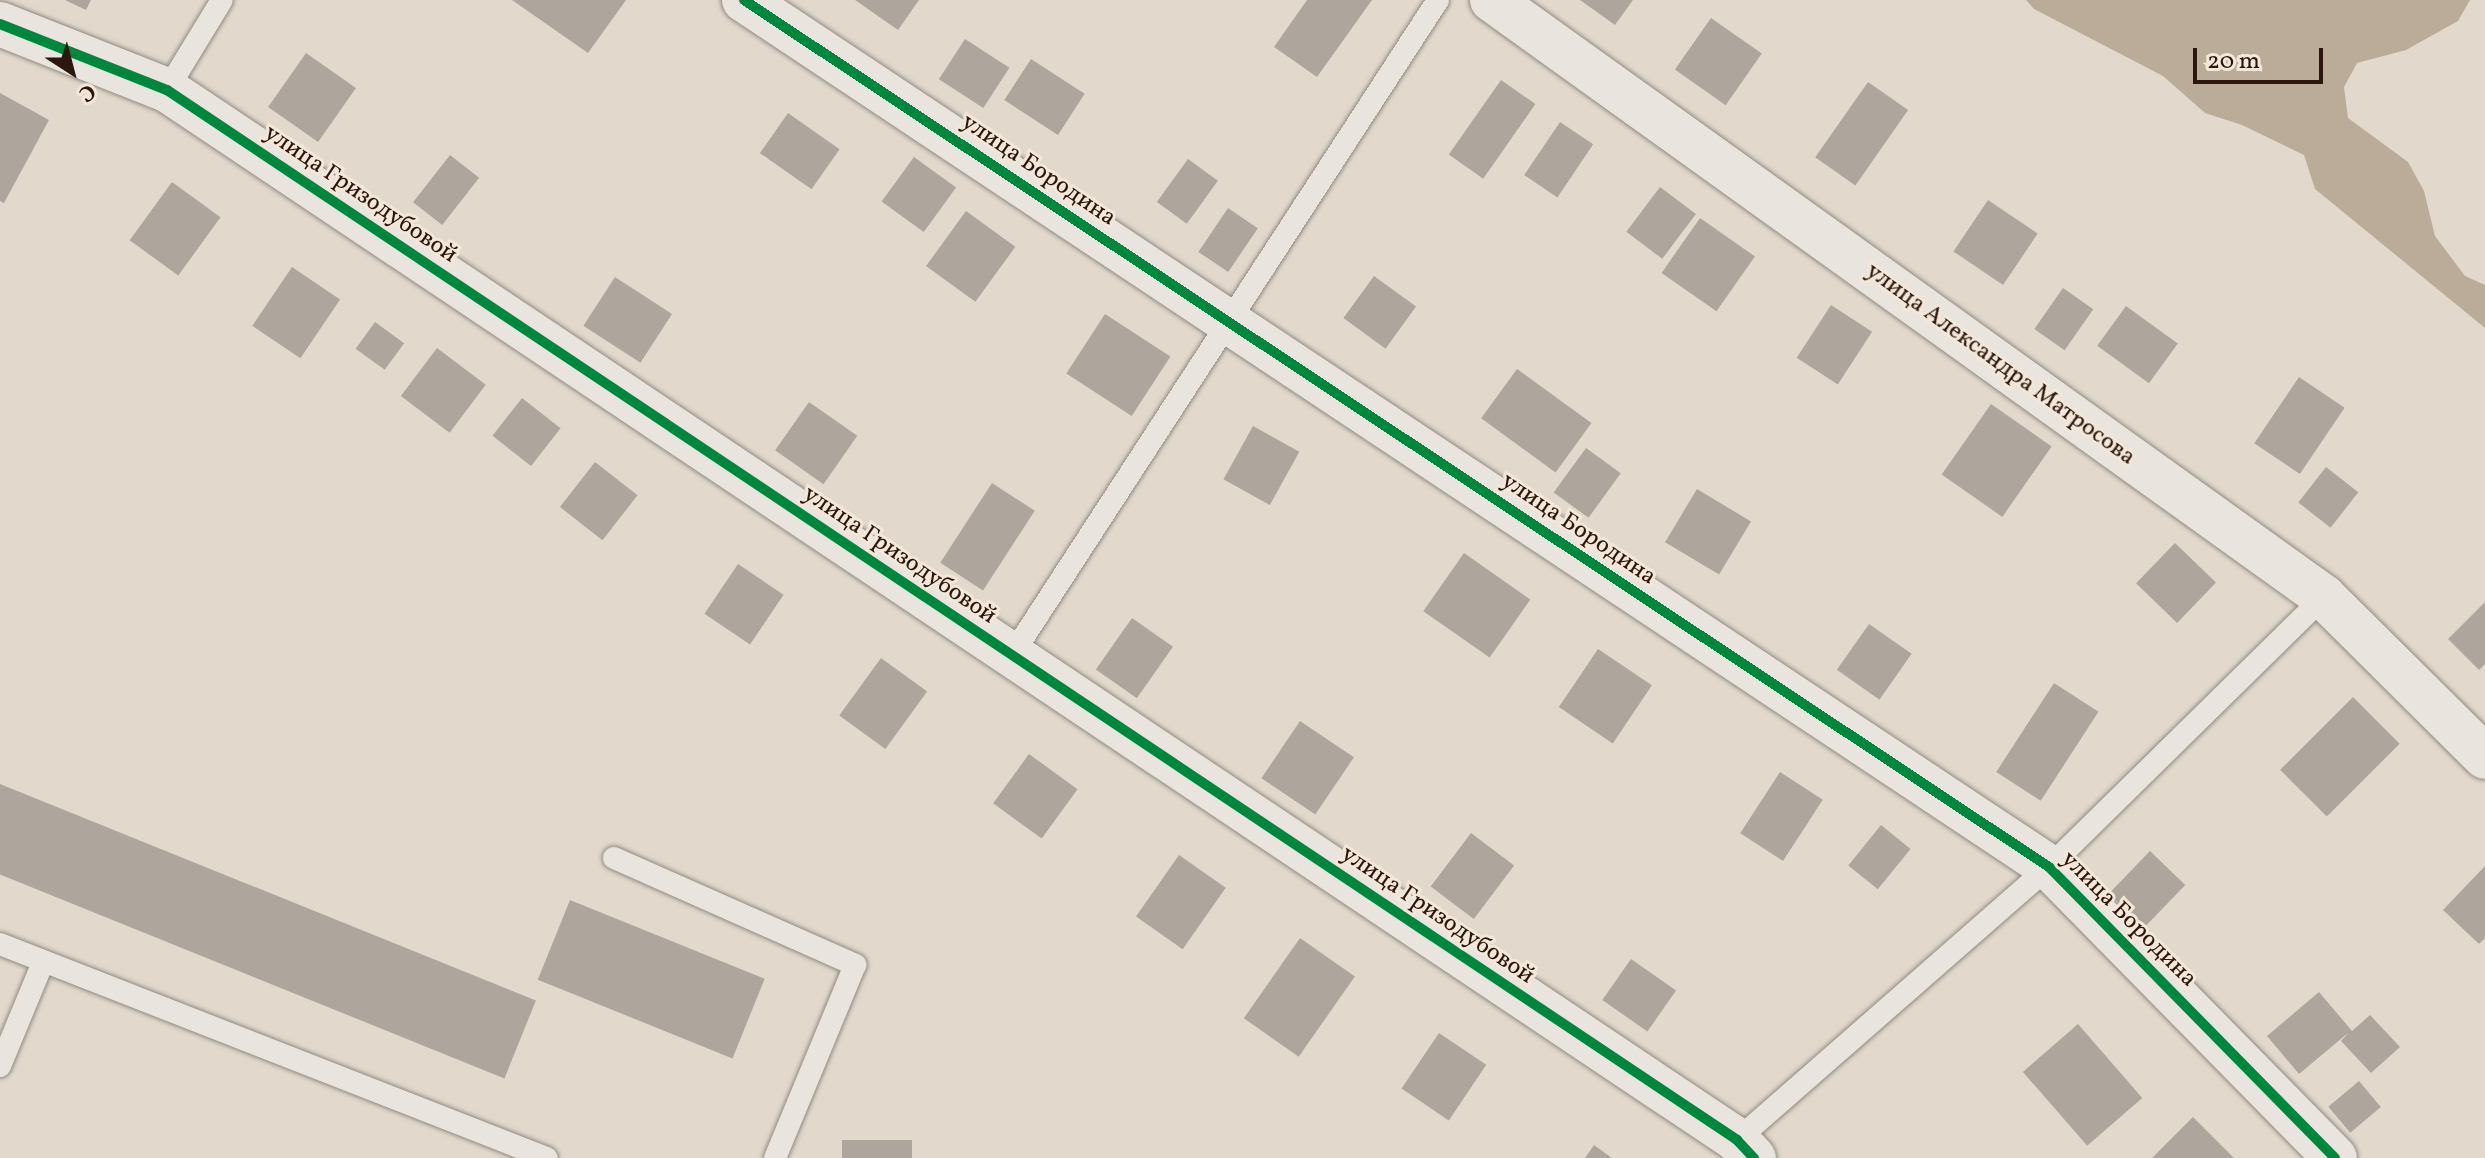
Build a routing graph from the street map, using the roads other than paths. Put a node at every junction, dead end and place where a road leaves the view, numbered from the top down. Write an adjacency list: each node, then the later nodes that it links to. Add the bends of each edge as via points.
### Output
1 (222, 0): 6 (lane)
2 (744, 0): 7 (street, улица Бородина)
3 (1438, 0): 7 (lane)
4 (1492, 0): 8 (street, улица Александра Матросова)
5 (0, 24): 6 (street, улица Гризодубовой)
6 (167, 90): 9 (street, улица Гризодубовой)
7 (1226, 320): 9 (lane); 12 (street, улица Бородина)
8 (2324, 597): 10 (street, улица Александра Матросова); 12 (lane)
9 (1012, 655): 16 (street, улица Гризодубовой)
10 (2485, 757)
11 (614, 858): 18 (lane, via 855,965)
12 (2049, 867): 16 (lane); 19 (street, улица Бородина)
13 (0, 944): 14 (lane)
14 (43, 962): 15 (lane); 17 (lane)
15 (0, 1066)
16 (1746, 1149)
17 (547, 1158)
18 (775, 1158)
19 (2335, 1158)

